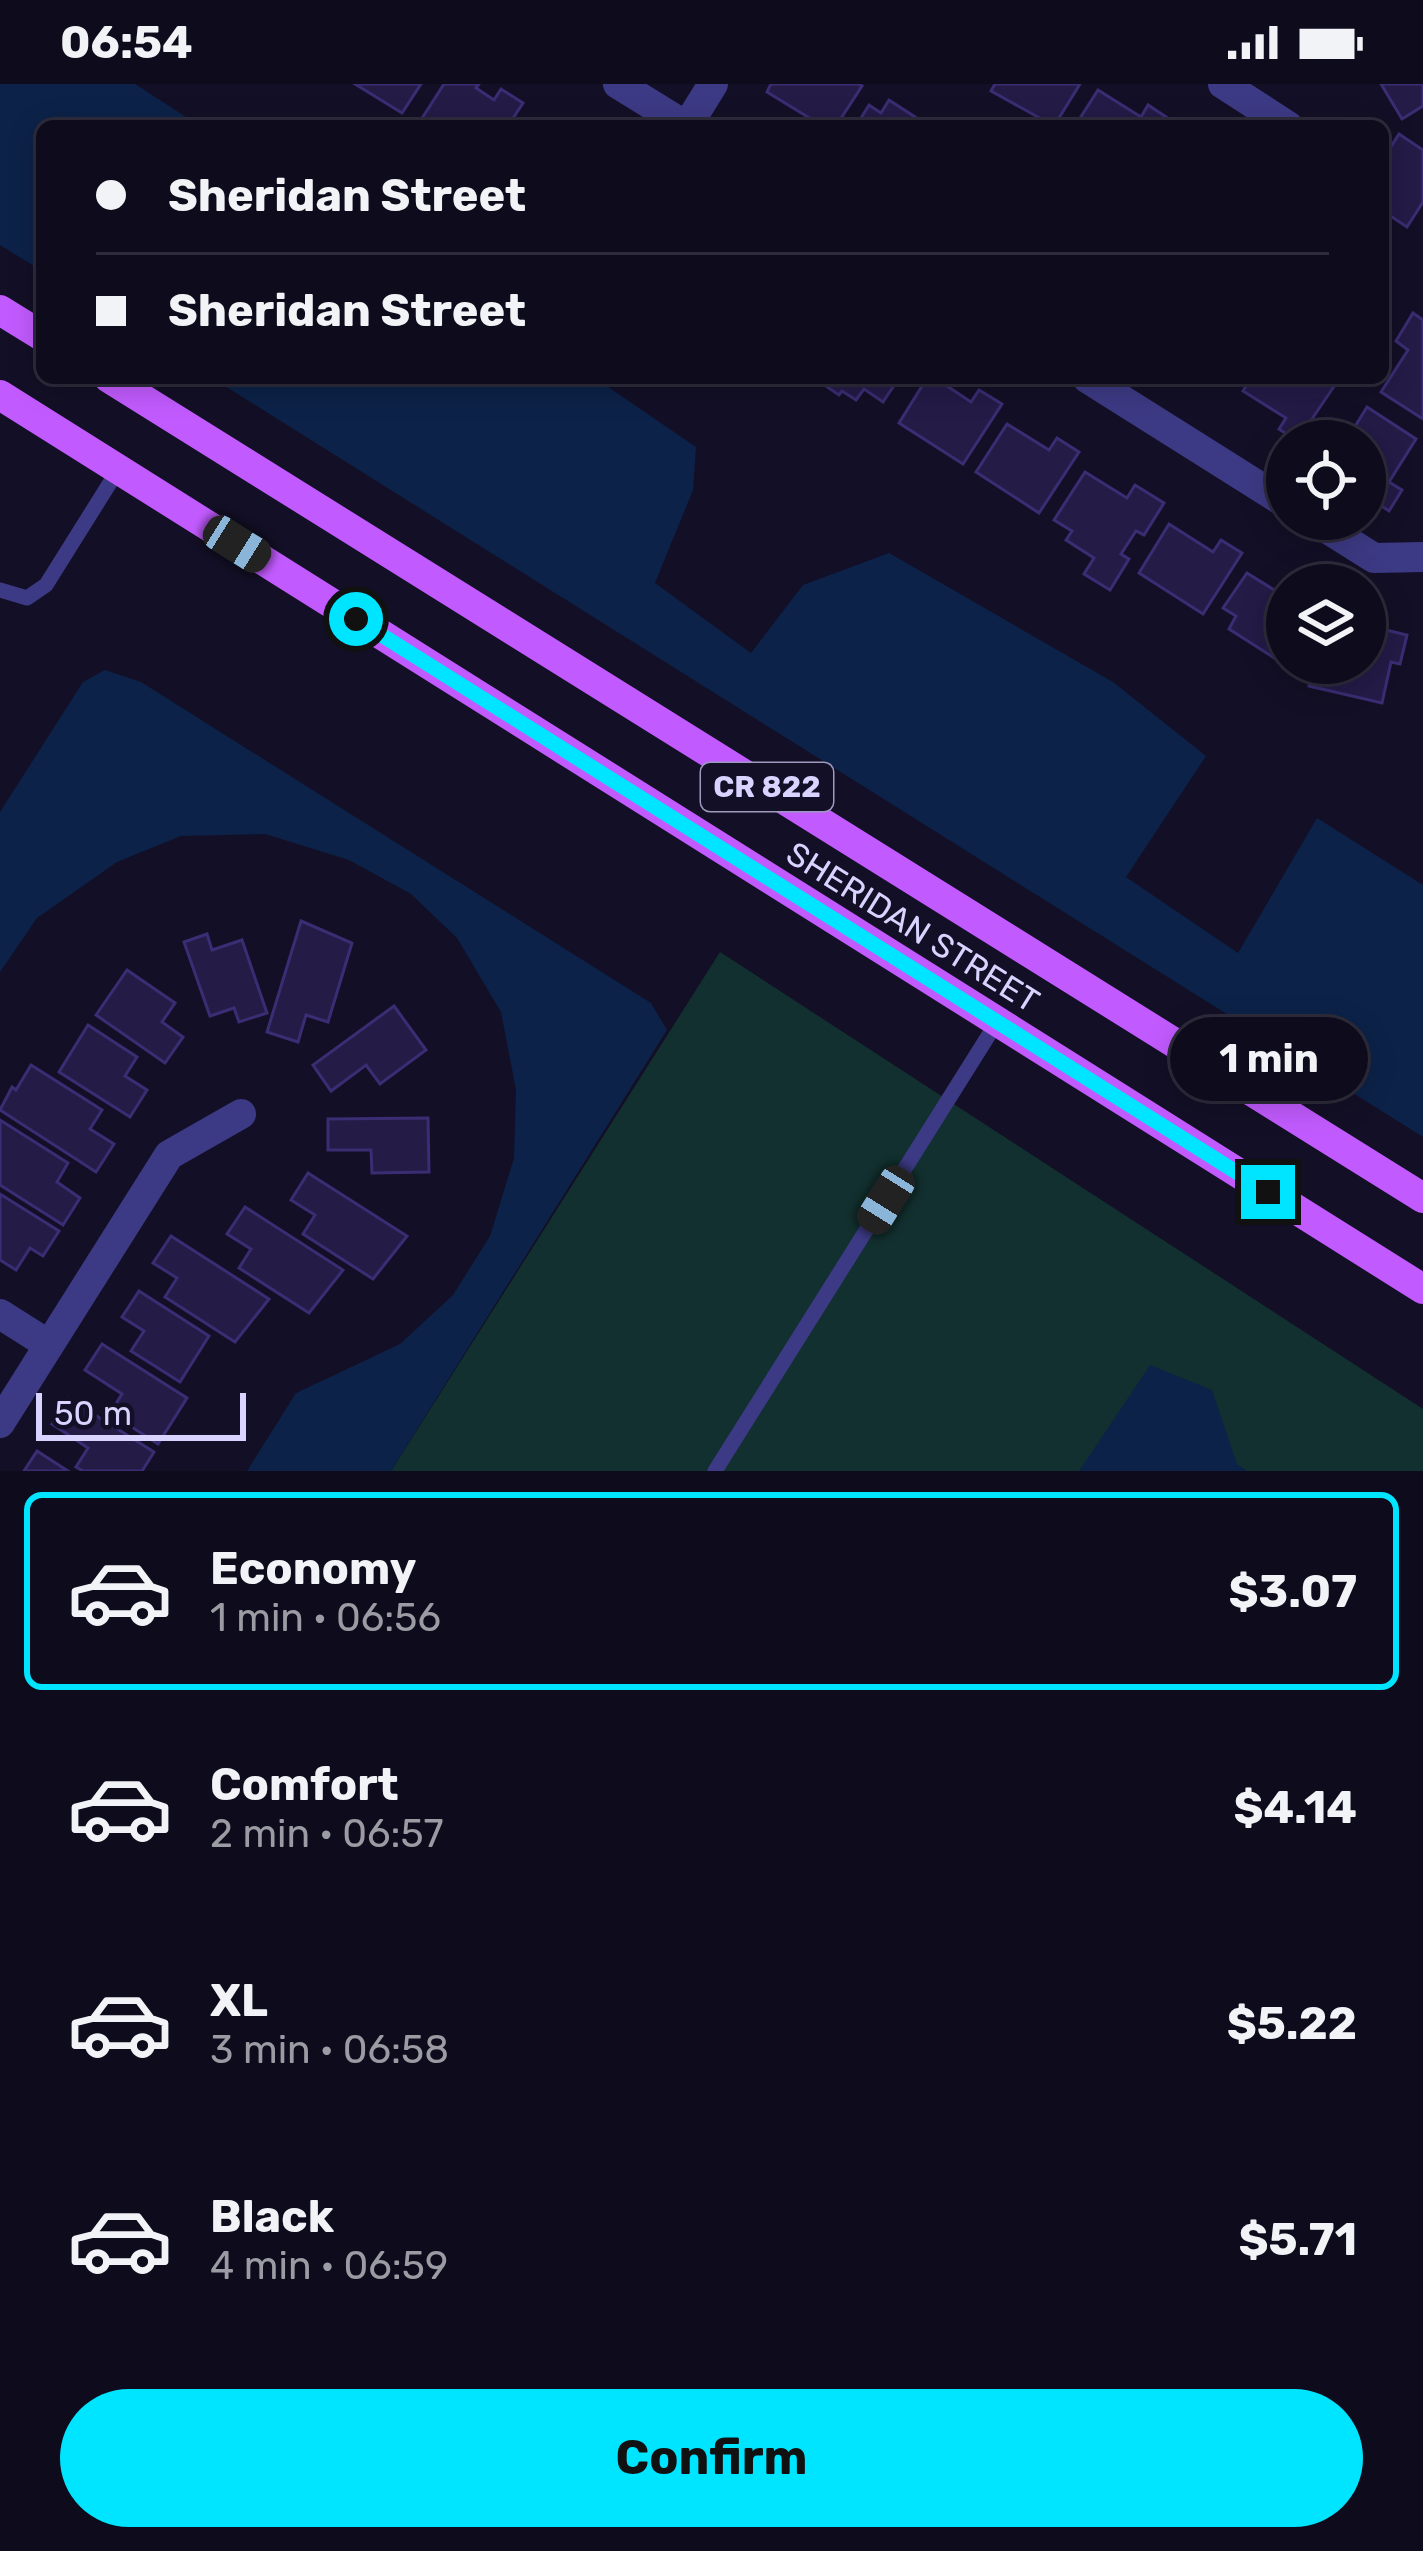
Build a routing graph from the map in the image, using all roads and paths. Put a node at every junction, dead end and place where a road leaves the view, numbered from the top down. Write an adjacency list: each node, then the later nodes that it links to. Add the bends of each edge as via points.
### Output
1 (618, 84): 4 (street)
2 (713, 84): 5 (street)
3 (1223, 84): 6 (street)
4 (677, 120)
5 (691, 120)
6 (1279, 120)
7 (0, 310): 8 (main road)
8 (36, 332)
9 (119, 384): 19 (main road, SHERIDAN STREET / CR 822)
10 (1097, 384): 13 (street)
11 (0, 395): 12 (main road, SHERIDAN STREET / CR 822)
12 (118, 470): 16 (lane, via 46,585 27,598); 17 (main road, SHERIDAN STREET / CR 822)
13 (1266, 490)
14 (1345, 540): 15 (street, via 1374,558)
15 (1417, 559)
16 (0, 590)
17 (997, 1022): 20 (main road, SHERIDAN STREET / CR 822); 24 (lane)
18 (242, 1114): 22 (street, via 170,1155)
19 (1423, 1198)
20 (1423, 1289)
21 (0, 1314): 22 (street)
22 (49, 1345): 23 (street)
23 (0, 1423)
24 (716, 1471)

